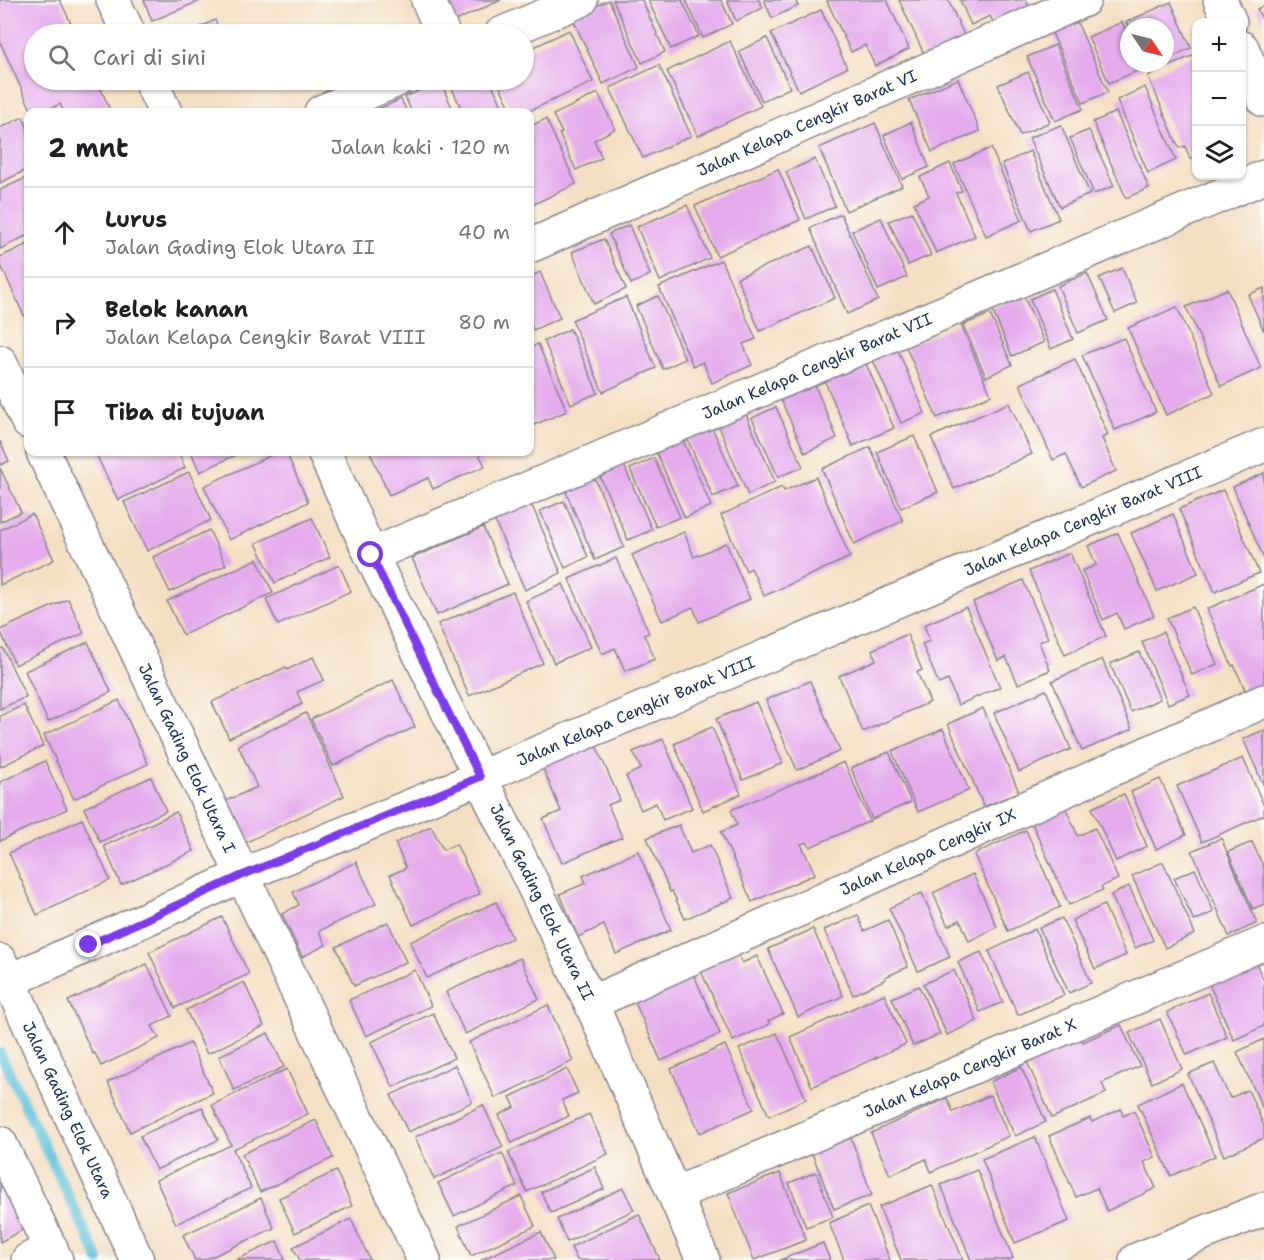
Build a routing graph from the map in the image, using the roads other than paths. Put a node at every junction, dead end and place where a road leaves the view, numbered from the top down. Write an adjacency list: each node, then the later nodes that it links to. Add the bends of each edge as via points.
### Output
1 (113, 0): 7 (street)
2 (428, 0): 8 (street)
3 (581, 0): 9 (street)
4 (1084, 0): 17 (street, Jalan Kelapa Cengkir Barat VI)
5 (1220, 0): 6 (street)
6 (1228, 18)
7 (124, 24)
8 (439, 24)
9 (525, 24)
10 (1246, 57): 13 (street)
11 (155, 90): 14 (street)
12 (373, 90): 15 (street)
13 (1264, 100)
14 (163, 108)
15 (330, 108)
16 (1264, 177): 23 (street, Jalan Kelapa Cengkir Barat VII)
17 (534, 244)
18 (0, 362): 19 (street)
19 (24, 413)
20 (1264, 445): 25 (street, Jalan Kelapa Cengkir Barat VIII)
21 (44, 456): 26 (street, Jalan Gading Elok Utara I)
22 (326, 456): 23 (street, Jalan Gading Elok Utara II)
23 (371, 555): 25 (street, Jalan Gading Elok Utara II)
24 (1264, 701): 29 (street, Jalan Kelapa Cengkir IX)
25 (480, 777): 26 (street, Jalan Kelapa Cengkir Barat VIII); 29 (street, Jalan Gading Elok Utara II)
26 (243, 875): 28 (street, Jalan Kelapa Cengkir Barat VIII); 35 (street, Jalan Gading Elok Utara I)
27 (1264, 942): 31 (street, Jalan Kelapa Cengkir Barat X)
28 (4, 971): 34 (street, Jalan Gading Elok Utara)
29 (591, 1003): 31 (street, Jalan Gading Elok Utara II)
30 (0, 1143): 33 (street)
31 (675, 1194): 36 (street, Jalan Gading Elok Utara II)
32 (1264, 1209): 37 (street)
33 (45, 1256)
34 (137, 1260)
35 (424, 1260)
36 (703, 1260)
37 (1136, 1260)

